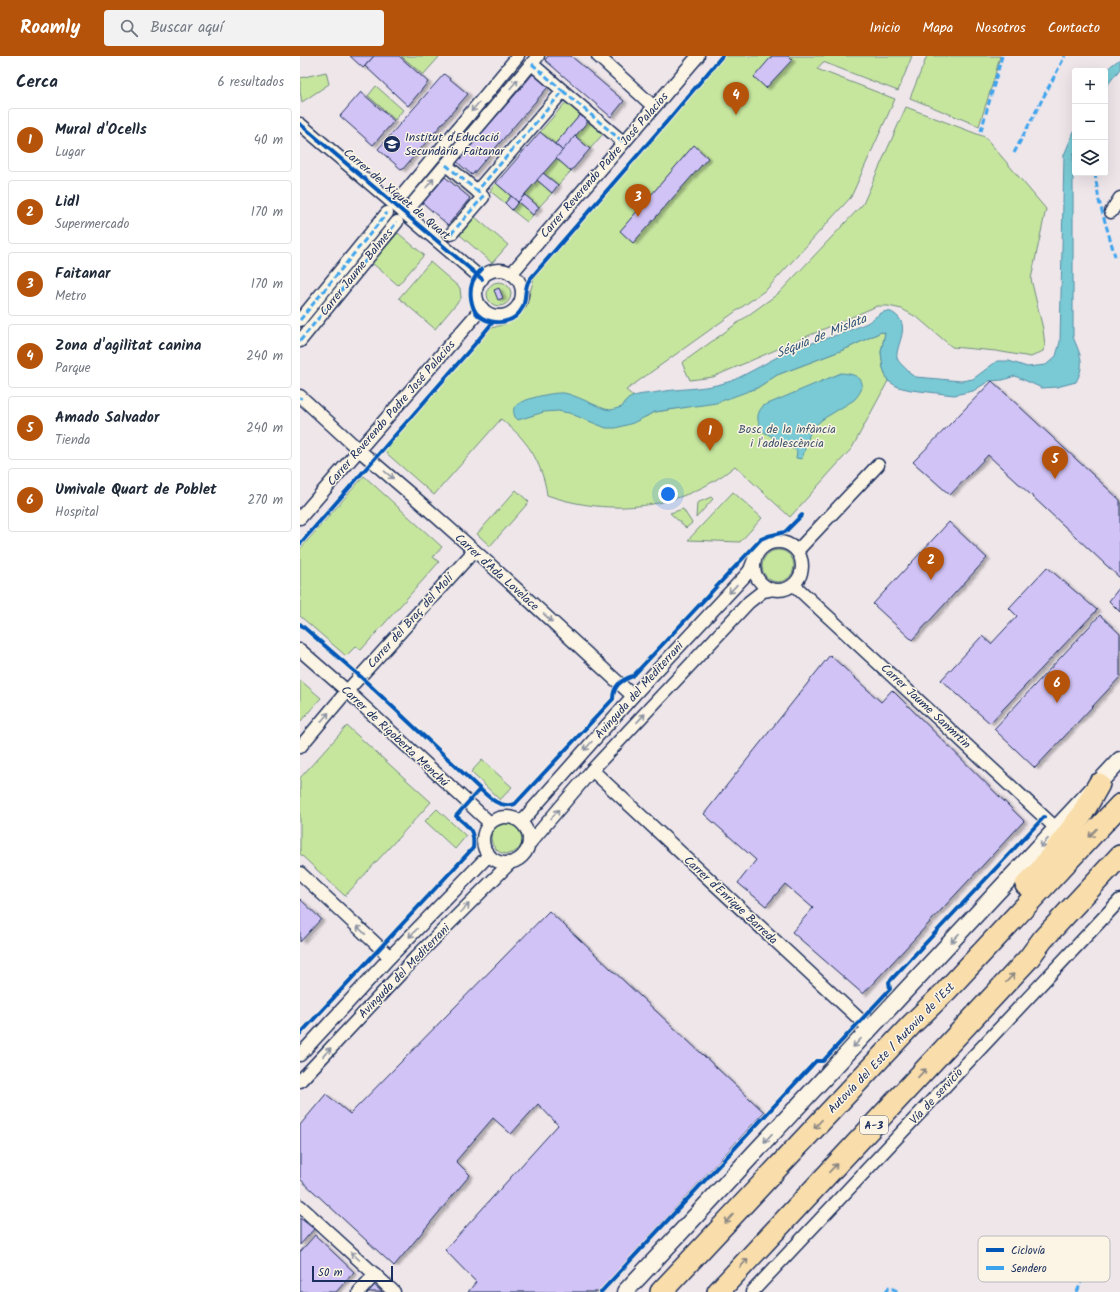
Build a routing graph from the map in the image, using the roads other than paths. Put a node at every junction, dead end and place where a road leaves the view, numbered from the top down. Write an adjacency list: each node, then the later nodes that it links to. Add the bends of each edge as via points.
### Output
1 (518, 56): 13 (street, Carrer Jaume Balmes, one-way to 13)
2 (598, 56): 6 (street)
3 (698, 56): 6 (street, Carrer Reverendo Padre José Palacios)
4 (535, 60): 5 (street); 9 (street, Carrer Jaume Balmes, one-way to 4)
5 (563, 90): 8 (street); 10 (street)
6 (654, 107): 8 (street, Carrer Reverendo Padre José Palacios)
7 (300, 124): 13 (street, Carrer del Xiquet de Quart)
8 (623, 142): 16 (street, Carrer Reverendo Padre José Palacios)
9 (446, 165): 10 (street); 14 (street, Carrer Jaume Balmes, one-way to 9)
10 (476, 191): 15 (street, via 483,196)
11 (1120, 198): 12 (street, via 1111,212)
12 (1120, 206)
13 (391, 208): 14 (street, Carrer del Xiquet de Quart); 19 (street, Carrer Jaume Balmes)
14 (401, 217): 17 (street, Carrer del Xiquet de Quart); 20 (street, Carrer Jaume Balmes)
15 (451, 234)
16 (511, 274): 17 (street, via 499,270 492,271); 18 (street, via 521,286 521,301 517,308 503,316 495,316)
17 (482, 279): 18 (street, via 478,284 477,296)
18 (482, 308): 22 (street, Carrer Reverendo Padre José Palacios)
19 (300, 320)
20 (300, 341)
21 (300, 397): 22 (street, Carrer d'Ada Lovelace)
22 (359, 450): 24 (street, Carrer Reverendo Padre José Palacios); 25 (street, Carrer d'Ada Lovelace, one-way to 25)
23 (878, 465): 26 (street)
24 (300, 518)
25 (474, 550): 31 (street, Carrer del Braç del Molí); 32 (street, Carrer d'Ada Lovelace, one-way to 32)
26 (797, 551): 27 (street, via 792,546 778,542 764,546); 28 (street, via 801,558 802,572)
27 (755, 557): 29 (street, via 754,573 762,586); 32 (street, Avinguda del Mediterrani, one-way to 32, via 745,576)
28 (794, 584): 29 (street, via 783,591); 40 (street, Carrer Jaume Sanmrtin)
29 (769, 590): 35 (street, Avinguda del Mediterrani, one-way to 29, via 749,602 763,590)
30 (300, 650): 31 (street, Carrer de Rigoberta Menchú)
31 (347, 691): 33 (street, Carrer del Braç del Molí, one-way to 31); 39 (street, Carrer de Rigoberta Menchú)
32 (633, 696): 38 (street, Avinguda del Mediterrani, one-way to 38)
33 (300, 747)
34 (1120, 760): 36 (street)
35 (592, 770): 41 (street, Avinguda del Mediterrani, one-way to 35); 51 (street, Carrer d'Enrique Barreda)
36 (1099, 784): 40 (street); 50 (highway, via 1081,816 1038,873 936,984)
37 (1120, 805): 50 (highway, Autovía del Este / Autovia de l'Est, one-way to 50)
38 (521, 822): 39 (street, via 505,817); 41 (street, via 528,832)
39 (490, 823): 42 (street, via 484,836 485,850)
40 (1057, 828): 51 (street, one-way to 51)
41 (529, 844): 44 (street, via 523,856)
42 (489, 855): 44 (street, via 496,861); 48 (street, Avinguda del Mediterrani, one-way to 48)
43 (1120, 856): 49 (highway, A-3, via 1043,939)
44 (510, 863): 53 (street, Avinguda del Mediterrani, one-way to 44, via 417,956)
45 (300, 873): 48 (street, one-way to 45)
46 (1120, 875): 49 (highway, via 1051,947)
47 (1120, 900): 61 (street, Vía de servicio)
48 (390, 957): 52 (street, Avinguda del Mediterrani)
49 (1029, 958): 60 (highway, A-3, one-way to 49)
50 (912, 1024): 59 (highway, Autovía del Este / Autovia de l'Est, one-way to 59)
51 (870, 1029): 58 (street, one-way to 58)
52 (300, 1055)
53 (300, 1081)
54 (300, 1206): 55 (street, one-way to 54)
55 (375, 1274): 56 (street); 57 (street)
56 (358, 1292)
57 (394, 1292)
58 (624, 1292)
59 (661, 1292)
60 (718, 1292)
61 (752, 1292)

